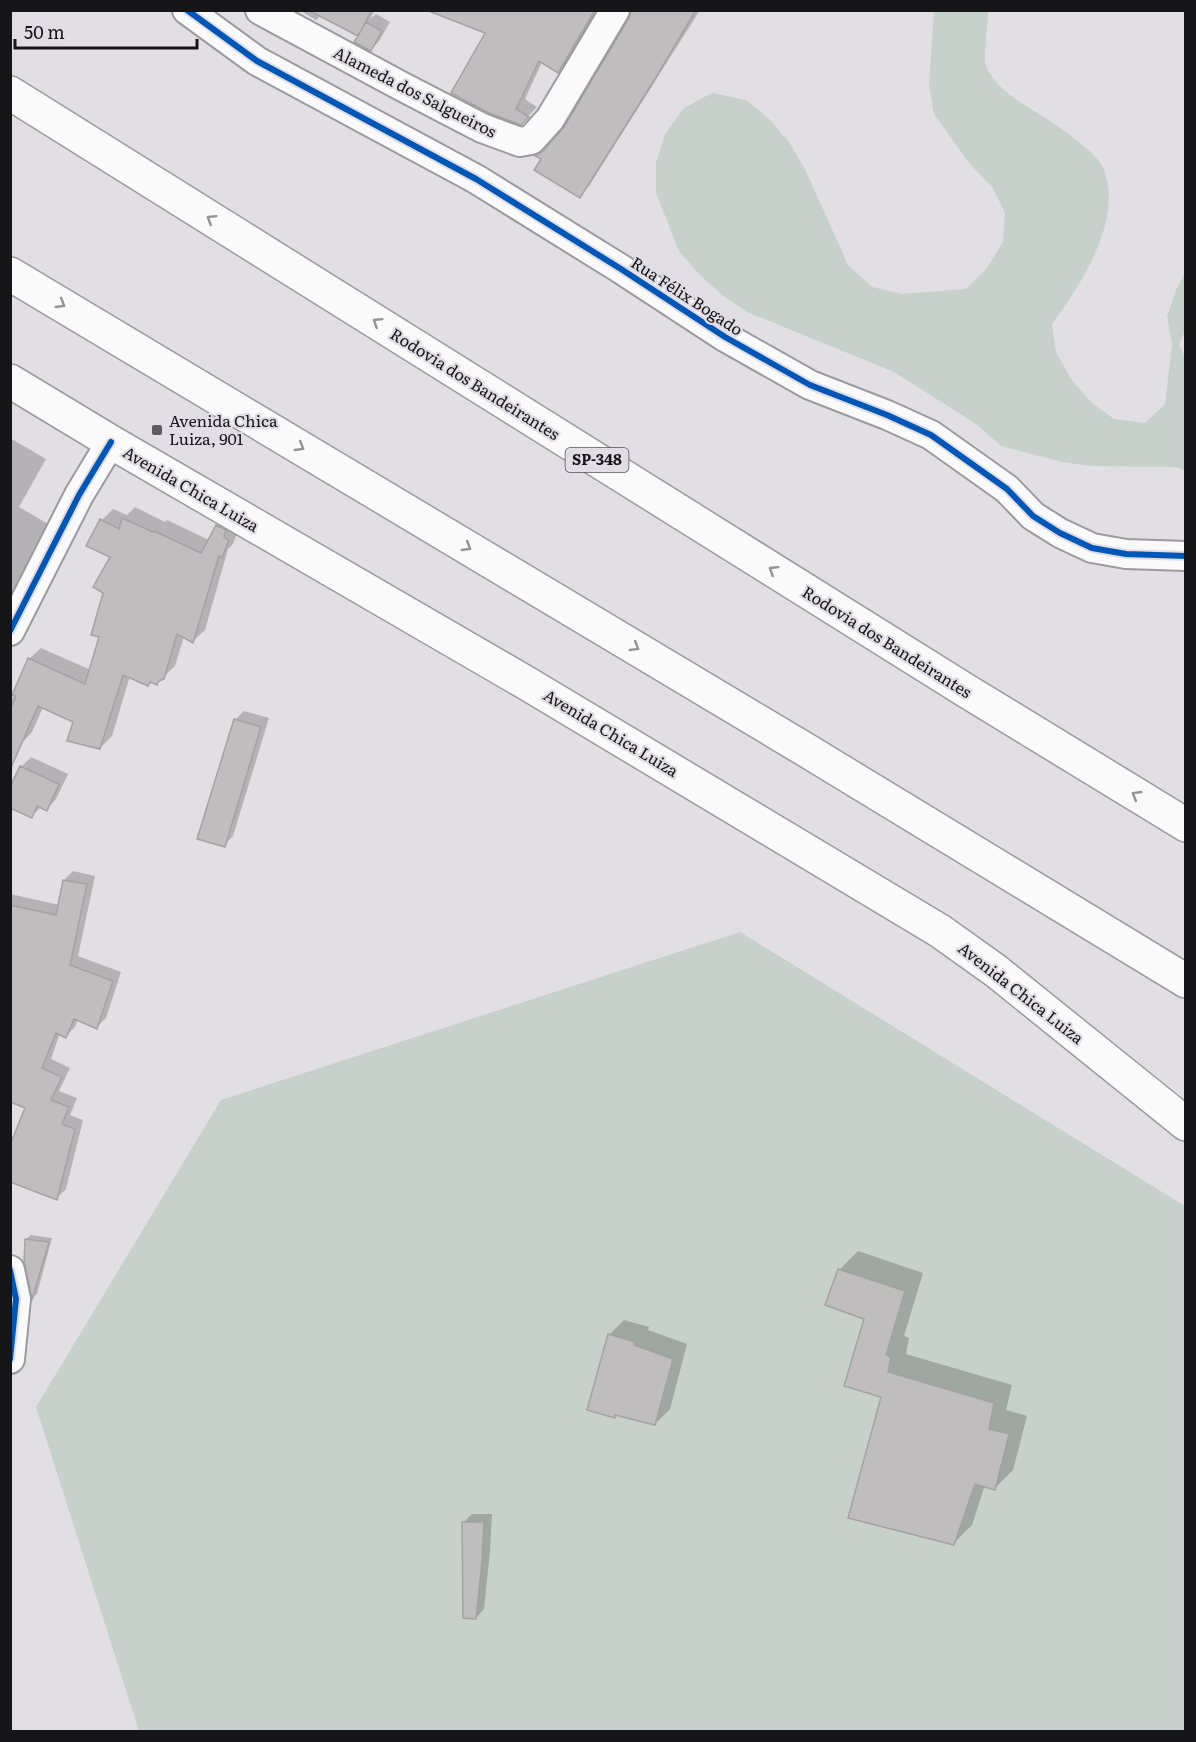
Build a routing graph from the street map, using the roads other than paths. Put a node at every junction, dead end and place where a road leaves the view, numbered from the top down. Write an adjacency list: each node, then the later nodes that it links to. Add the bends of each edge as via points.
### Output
1 (187, 10): 8 (street, Rua Félix Bogado, via 257,61 476,179 725,337 810,385 931,435 1060,533 1092,548)
2 (260, 10): 3 (street, Alameda dos Salgueiros, via 472,123 520,142 531,140 550,118)
3 (615, 10)
4 (10, 93): 10 (main road, Rodovia dos Bandeirantes / SP-348, one-way to 4)
5 (10, 274): 11 (main road, one-way to 11)
6 (10, 381): 7 (main road, Avenida Chica Luiza)
7 (111, 442): 9 (street, via 79,495); 12 (main road, Avenida Chica Luiza, via 528,684 940,931 976,955)
8 (1185, 556)
9 (10, 631)
10 (1185, 825)
11 (1185, 981)
12 (1185, 1124)
13 (10, 1270): 14 (street)
14 (13, 1297): 15 (street)
15 (10, 1359)

